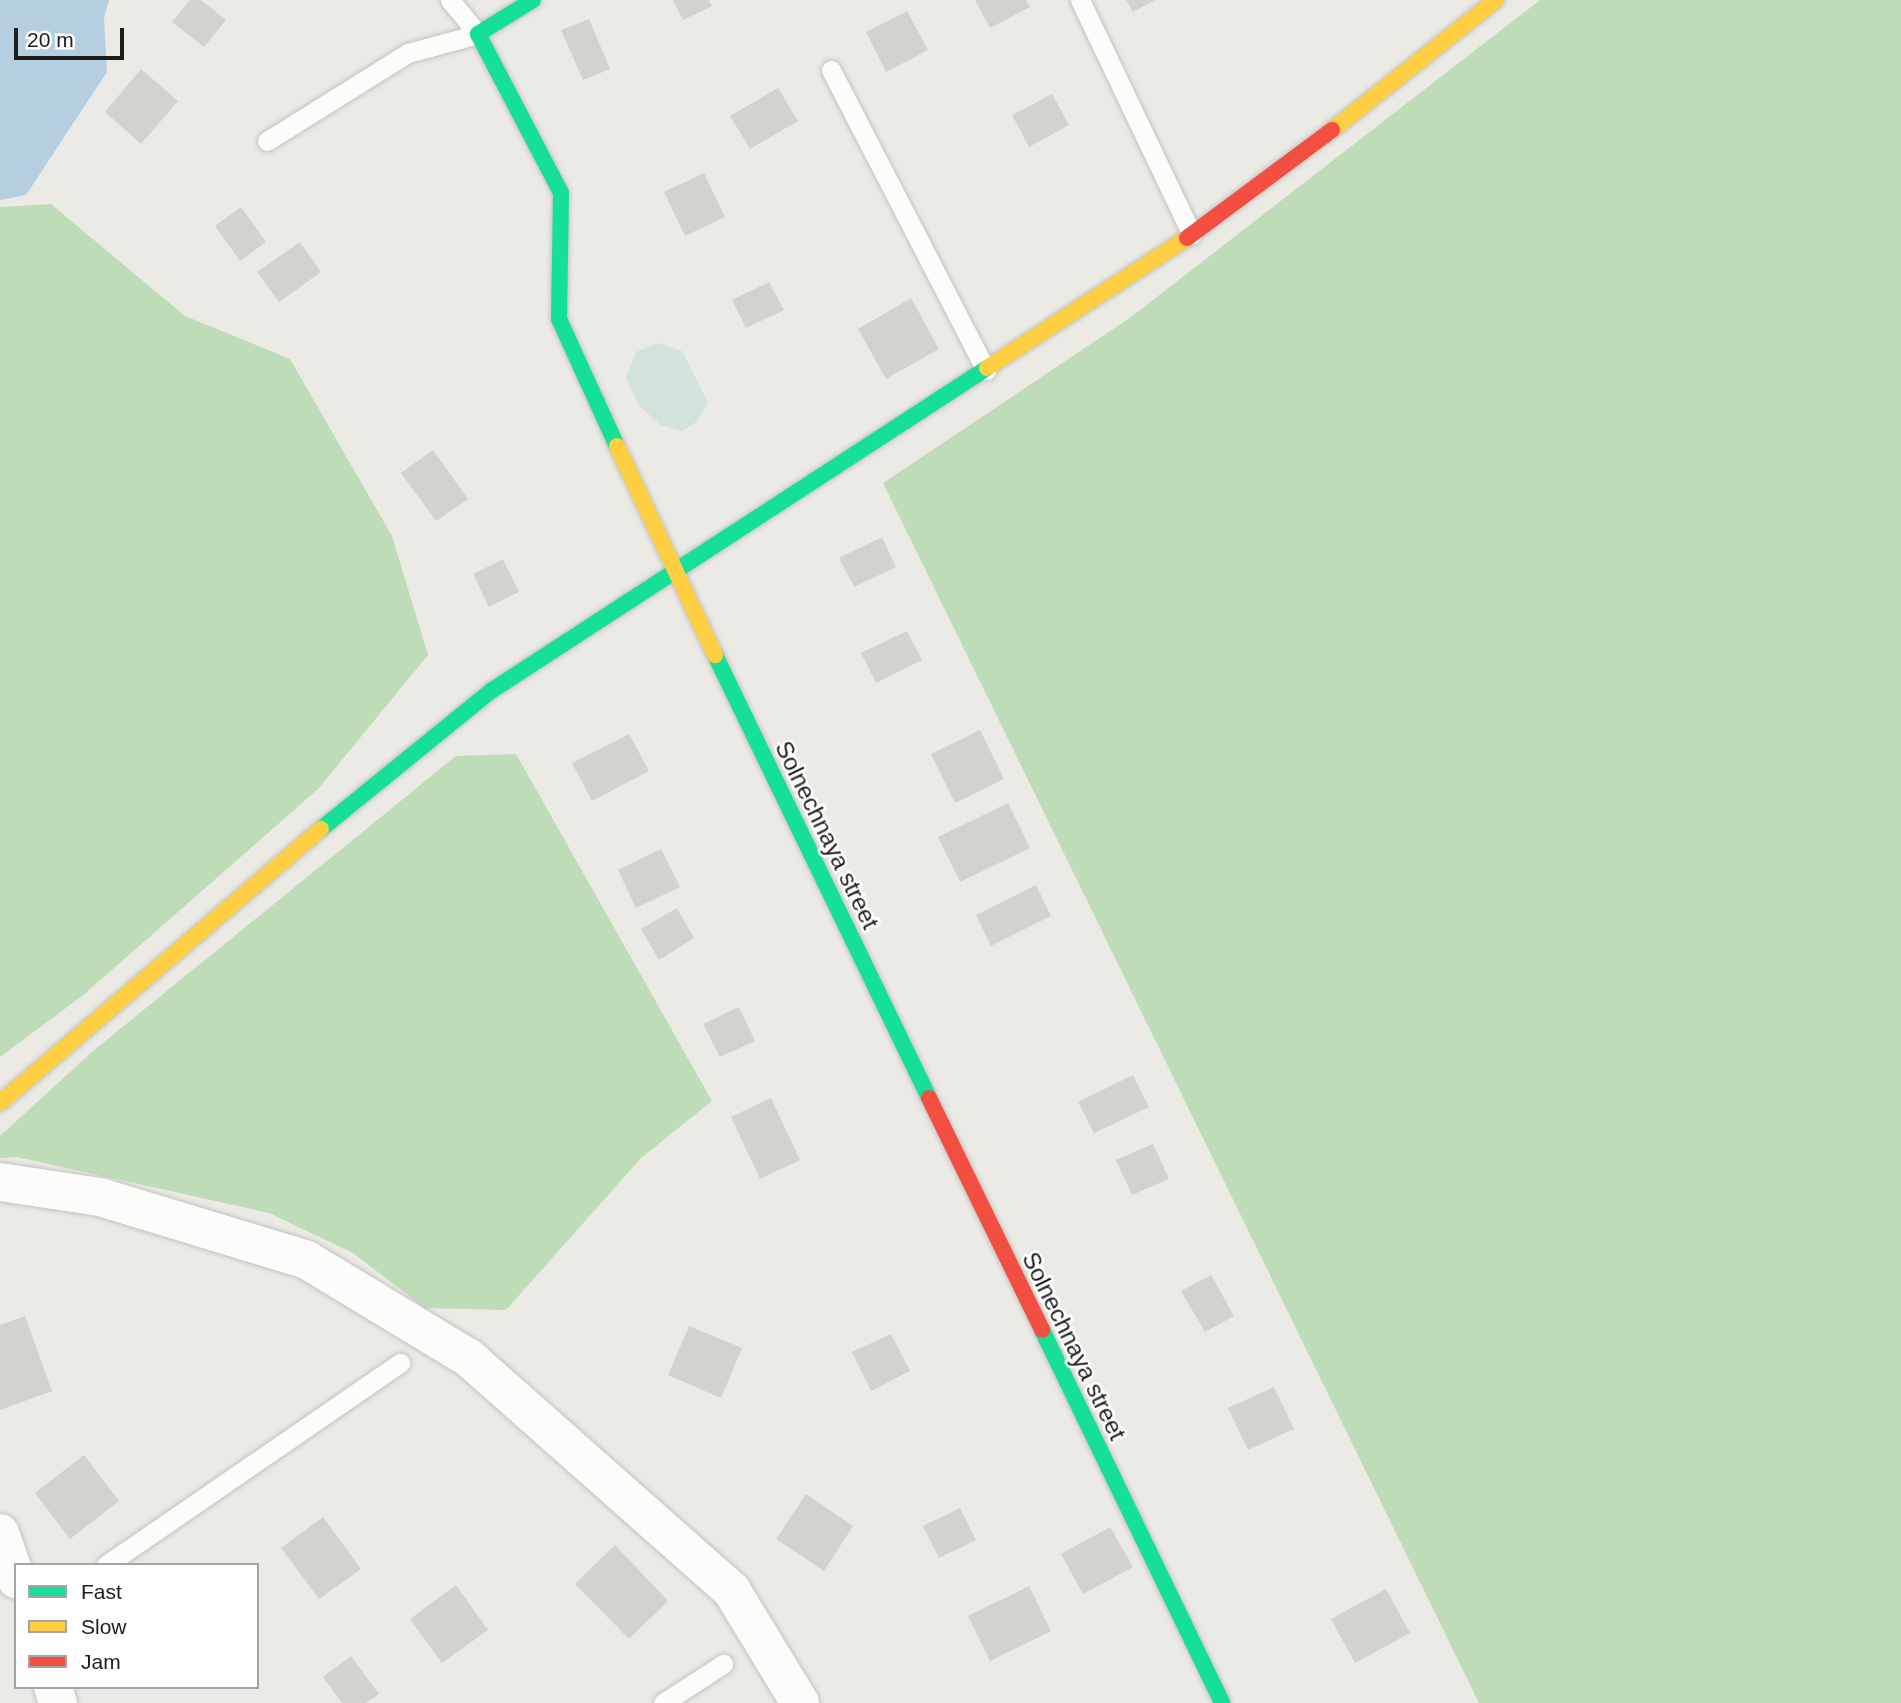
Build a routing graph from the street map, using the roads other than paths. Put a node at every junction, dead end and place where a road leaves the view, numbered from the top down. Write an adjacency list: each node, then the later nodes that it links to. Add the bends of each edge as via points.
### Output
1 (450, 0): 5 (lane)
2 (533, 0): 5 (street)
3 (1080, 0): 8 (lane)
4 (1487, 3): 8 (street, via 1324,137)
5 (478, 34): 7 (lane, via 408,53); 10 (street, Solnechnaya street, via 561,193 559,319)
6 (831, 70): 9 (lane)
7 (267, 141)
8 (1192, 235): 9 (street)
9 (986, 370): 10 (street)
10 (674, 570): 11 (street, via 491,691 256,881); 20 (street, Solnechnaya street)
11 (0, 1103)
12 (0, 1182): 19 (street, via 100,1197 307,1260 469,1358 732,1591)
13 (400, 1363): 15 (lane)
14 (0, 1533): 16 (street)
15 (109, 1563)
16 (14, 1573)
17 (723, 1664): 18 (lane)
18 (663, 1703)
19 (800, 1703)
20 (1222, 1703)

